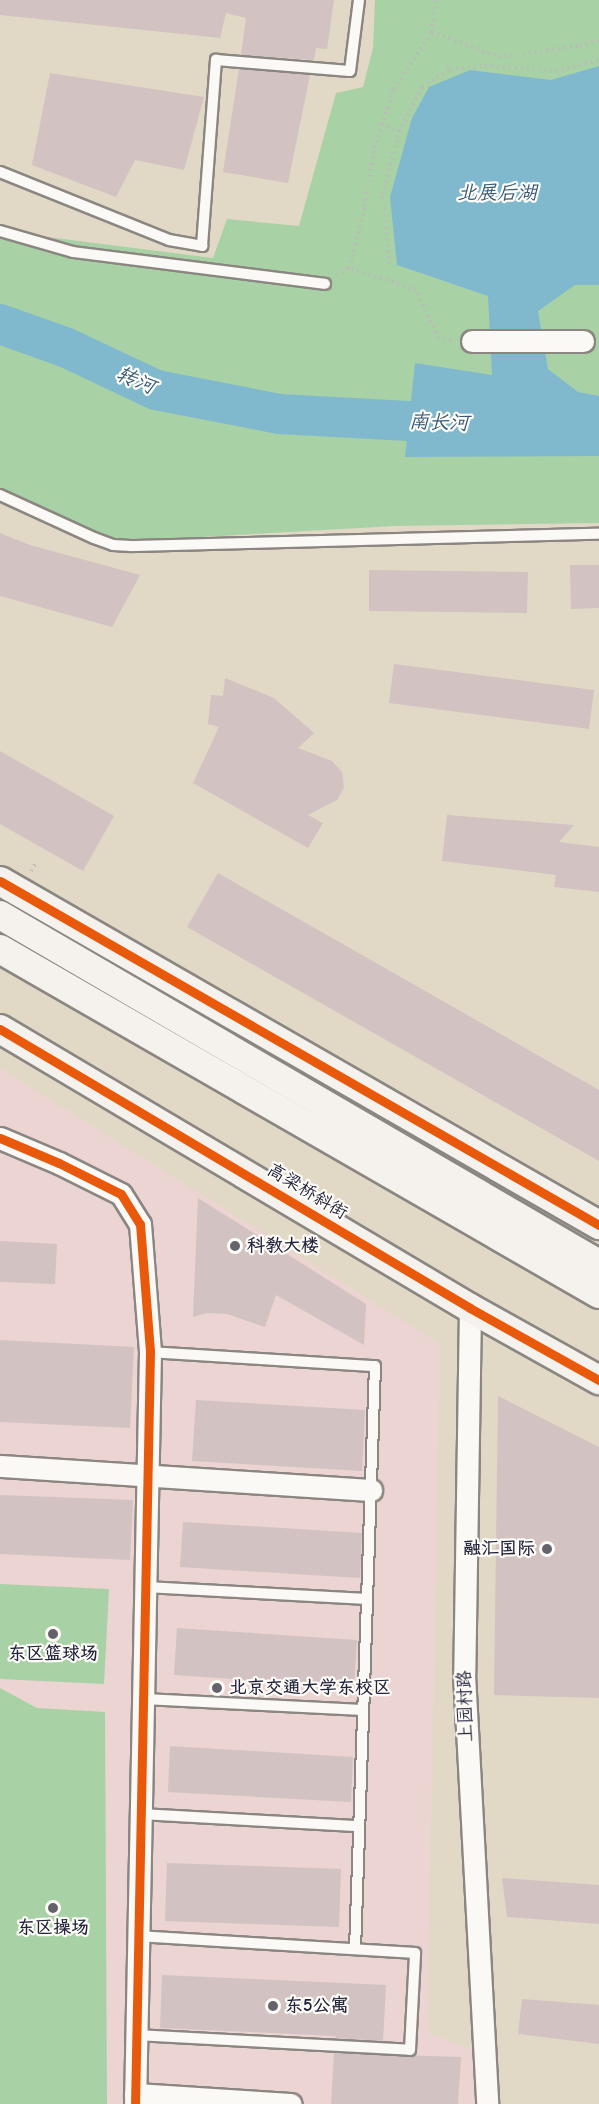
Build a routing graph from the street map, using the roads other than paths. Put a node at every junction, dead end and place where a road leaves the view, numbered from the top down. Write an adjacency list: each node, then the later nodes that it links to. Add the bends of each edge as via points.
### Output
1 (359, 0): 2 (lane, via 350,71 216,60 201,246 169,240)
2 (0, 172)
3 (0, 231): 4 (lane, via 73,252)
4 (325, 284)
5 (472, 340): 6 (street)
6 (583, 341)
7 (0, 495): 8 (lane, via 113,545)
8 (599, 534)
9 (0, 881): 14 (street)
10 (0, 915): 15 (street)
11 (0, 949): 16 (street)
12 (0, 1029): 17 (street, 高梁桥斜街)
13 (0, 1138): 18 (street, via 121,1194 140,1224)
14 (599, 1225)
15 (599, 1264)
16 (599, 1294)
17 (470, 1308): 19 (street, 高梁桥斜街); 34 (street, 上园村路, via 464,1674)
18 (150, 1352): 21 (street); 22 (lane, via 375,1366)
19 (599, 1380)
20 (0, 1466): 21 (street)
21 (149, 1475): 22 (street); 23 (street)
22 (370, 1490): 24 (lane)
23 (146, 1587): 24 (lane); 25 (street)
24 (367, 1599): 26 (lane)
25 (144, 1699): 26 (lane); 27 (street)
26 (363, 1710): 28 (lane)
27 (141, 1814): 28 (lane); 29 (street)
28 (359, 1826): 30 (lane)
29 (138, 1936): 30 (lane); 31 (street)
30 (355, 1949): 31 (lane, via 415,1953 410,2050)
31 (136, 2035): 32 (street)
32 (135, 2099): 33 (street)
33 (291, 2104)
34 (487, 2104)

